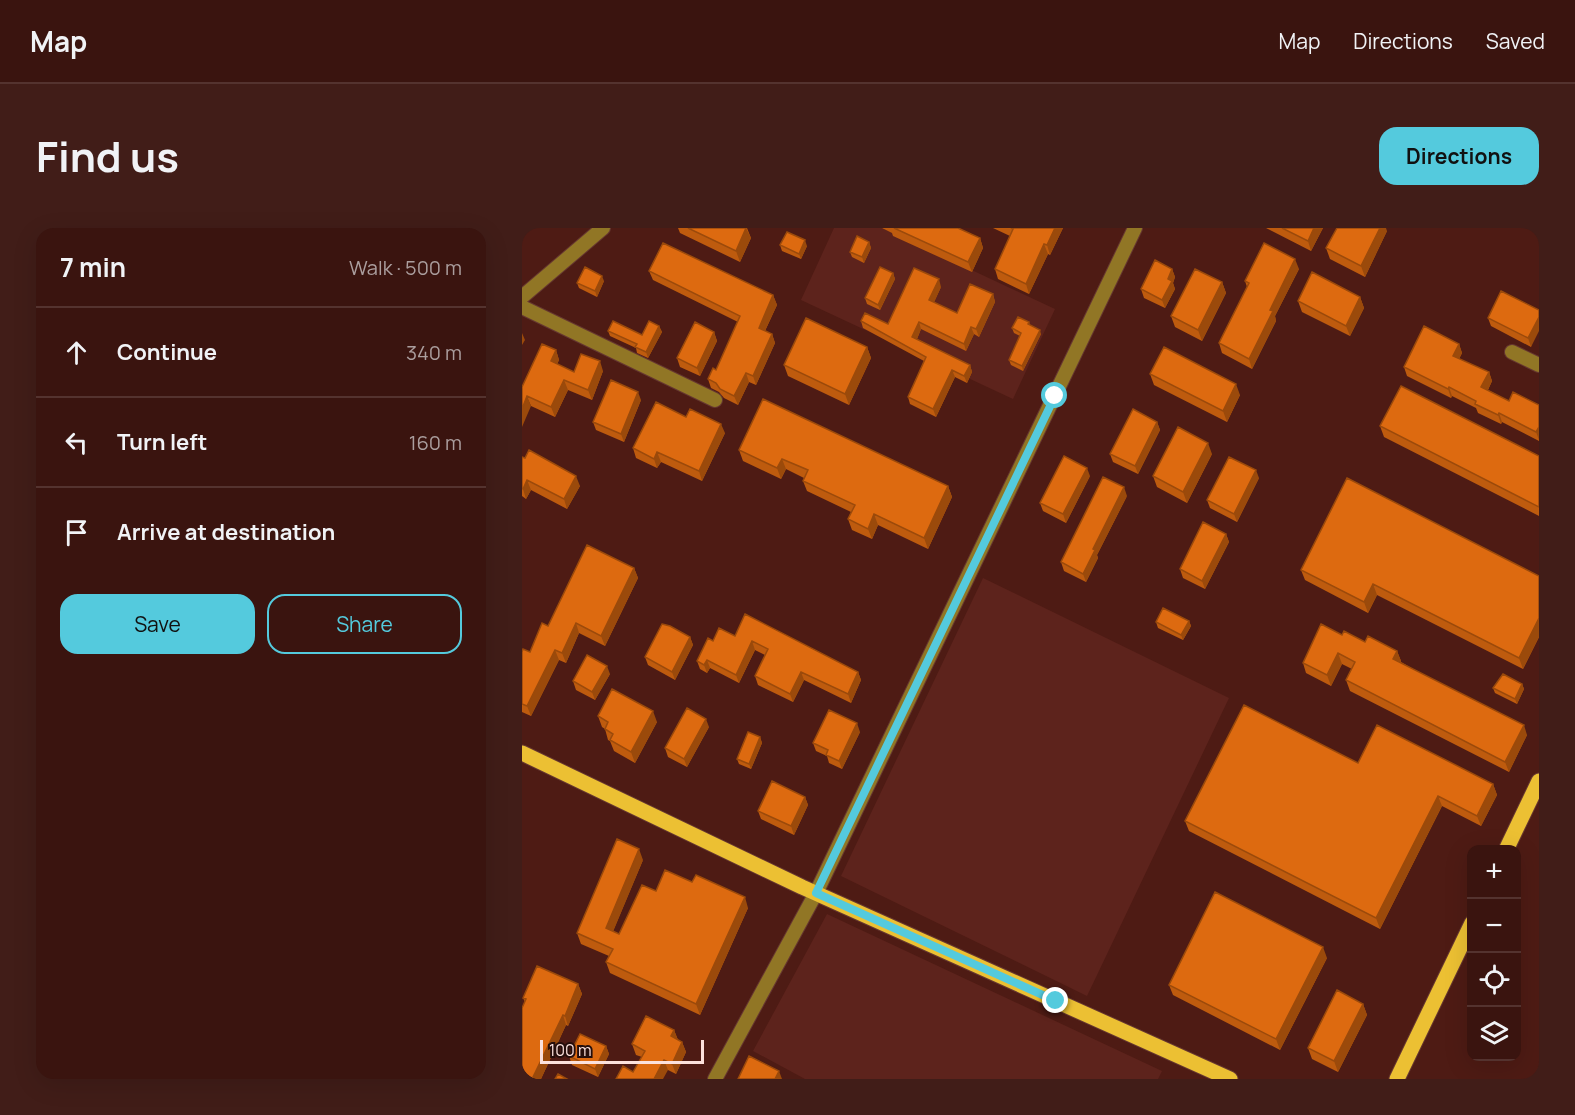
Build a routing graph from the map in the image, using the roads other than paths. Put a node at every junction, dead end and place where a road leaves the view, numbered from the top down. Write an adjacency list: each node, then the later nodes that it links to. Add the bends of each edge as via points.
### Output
1 (603, 228): 3 (street)
2 (1135, 228): 11 (street)
3 (522, 297)
4 (522, 307): 7 (street)
5 (1512, 352): 6 (street)
6 (1539, 365)
7 (715, 400)
8 (522, 753): 11 (main road)
9 (1539, 781): 10 (main road)
10 (1508, 845)
11 (816, 893): 13 (street); 14 (main road)
12 (1467, 933): 15 (main road)
13 (715, 1079)
14 (1230, 1079)
15 (1397, 1079)

